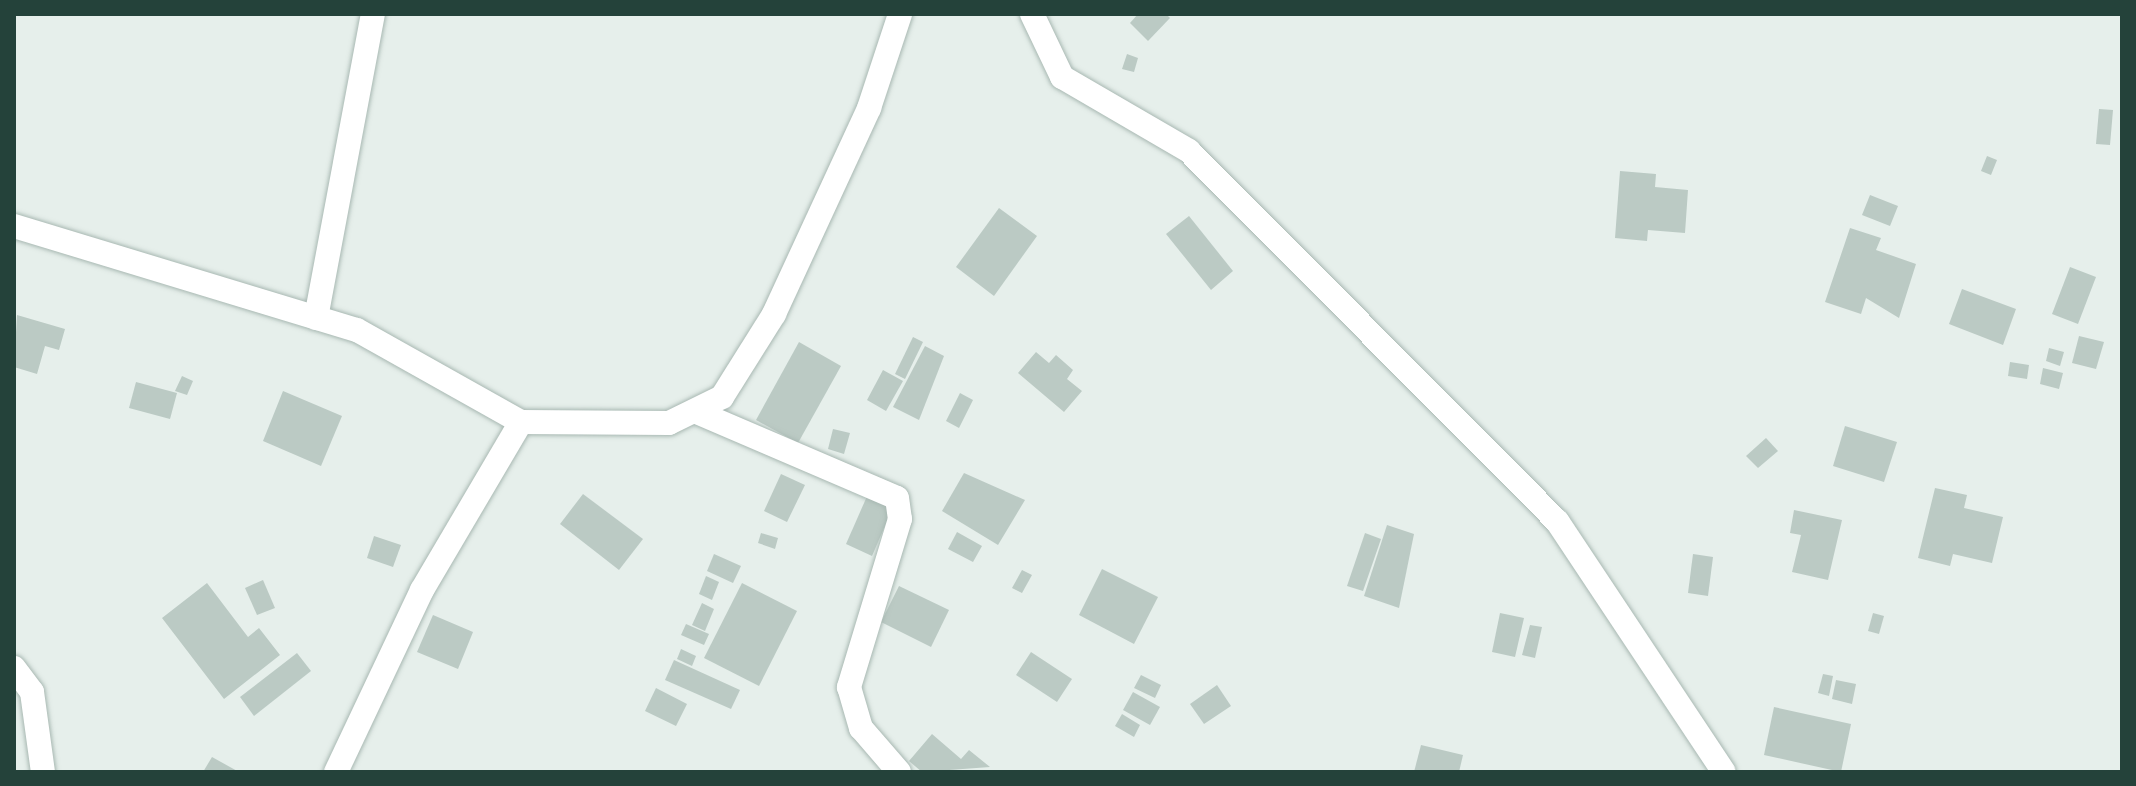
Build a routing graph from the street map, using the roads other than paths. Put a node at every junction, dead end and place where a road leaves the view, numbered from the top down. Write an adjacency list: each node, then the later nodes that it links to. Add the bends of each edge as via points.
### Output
1 (373, 14): 5 (street)
2 (900, 14): 6 (street, via 869,108 774,314 732,385)
3 (1032, 14): 12 (street, via 1062,77 1189,151 1557,521)
4 (14, 226): 5 (street)
5 (316, 318): 7 (street, via 381,340)
6 (699, 413): 7 (street, via 644,426); 11 (street, via 897,498 900,519 849,687 861,728)
7 (521, 422): 10 (street, via 422,590)
8 (14, 668): 9 (street, via 32,692)
9 (43, 772)
10 (336, 772)
11 (899, 772)
12 (1724, 772)

